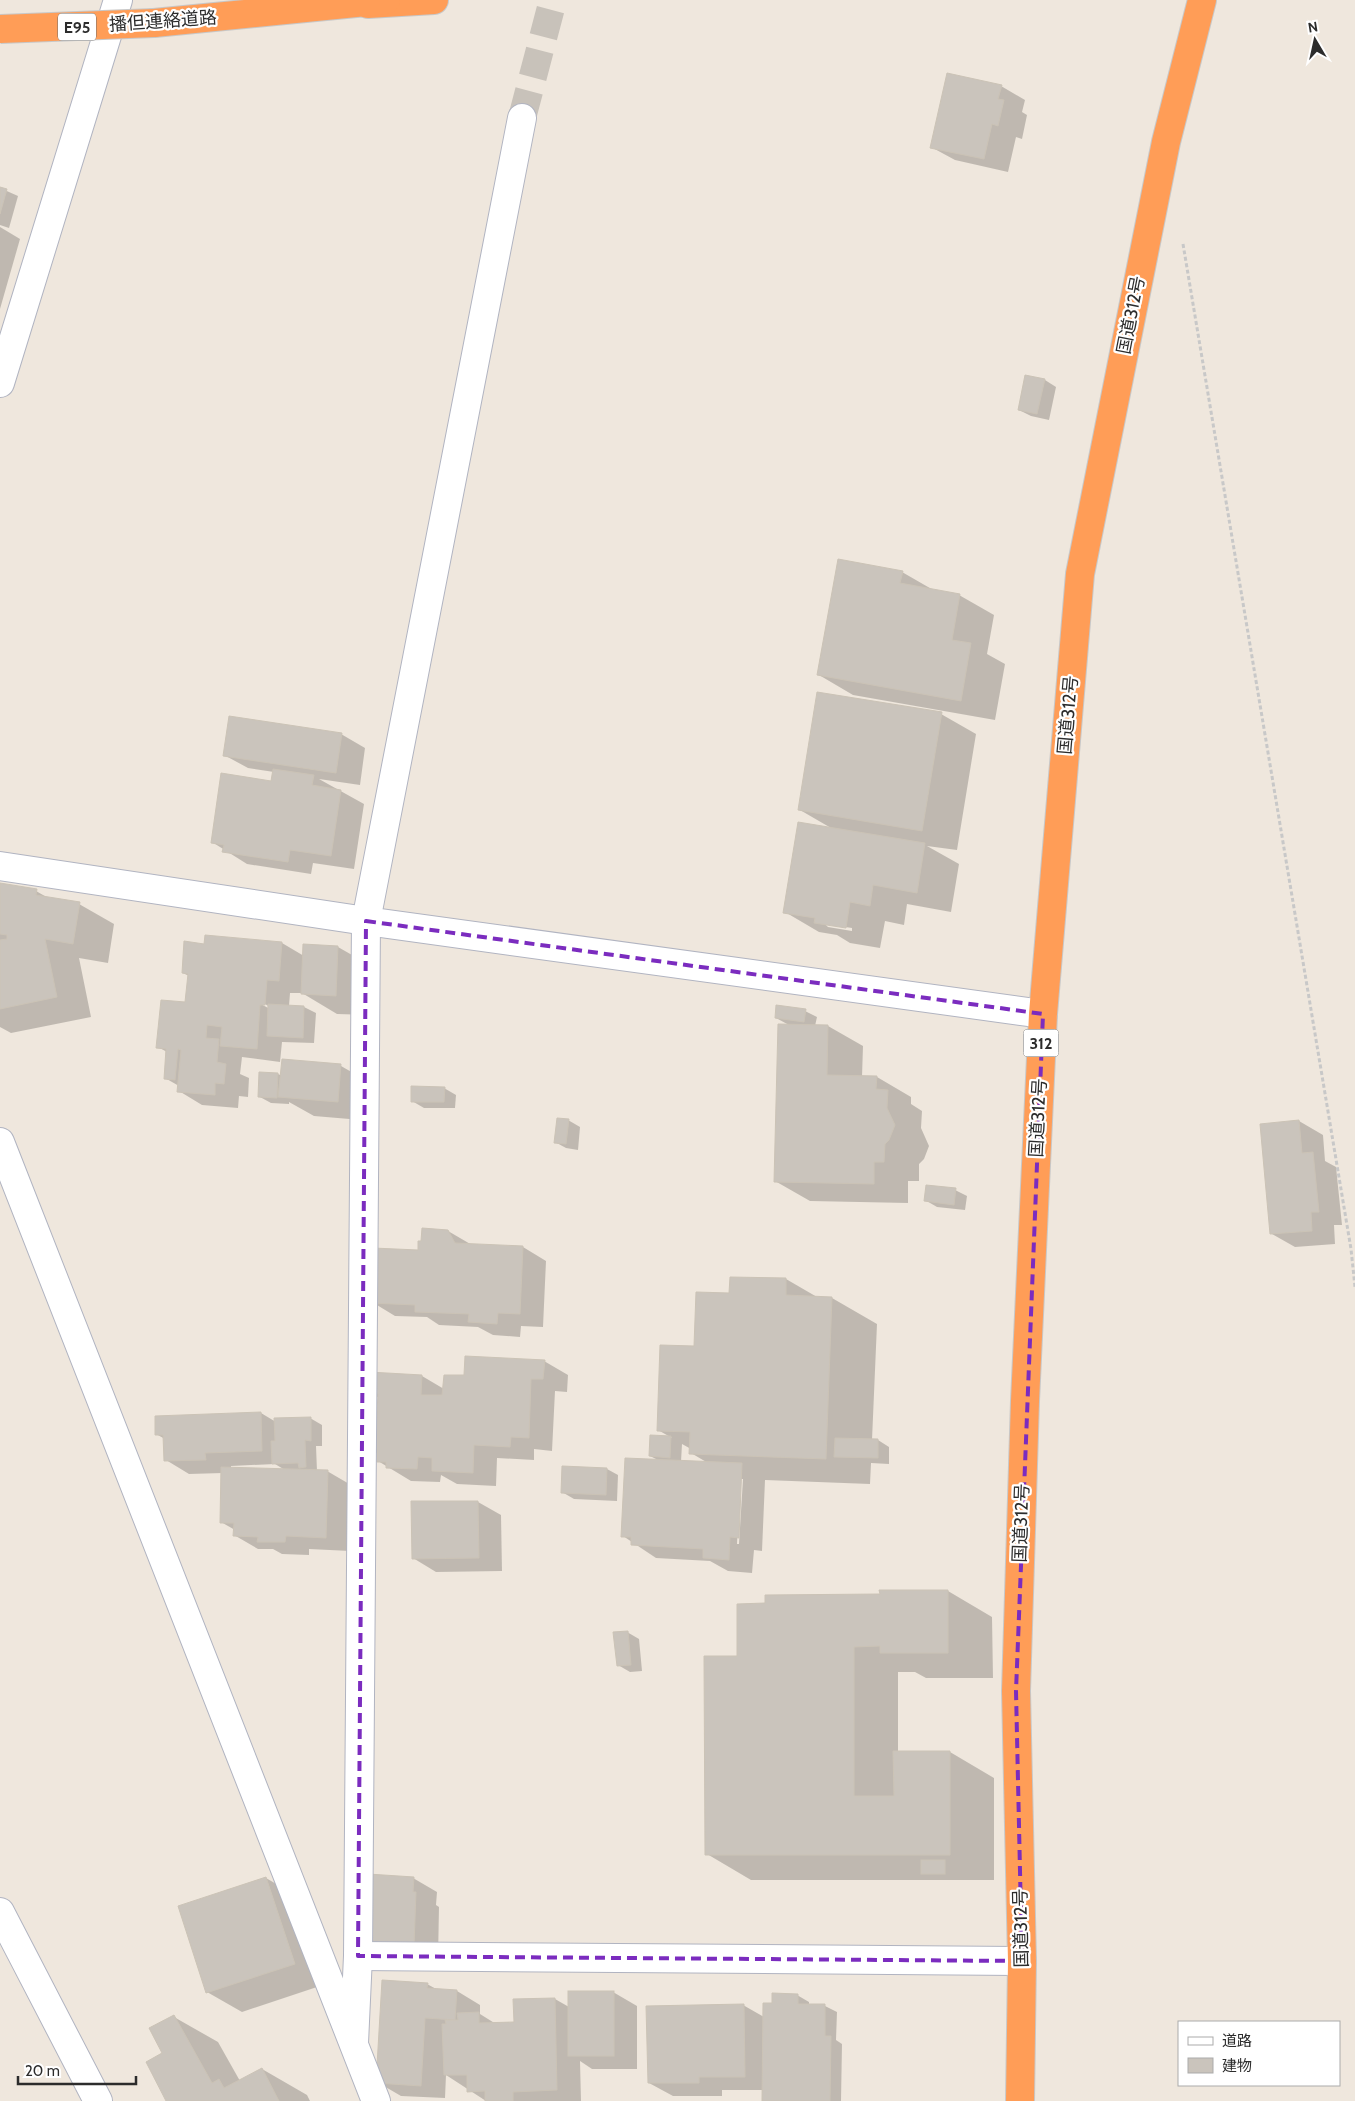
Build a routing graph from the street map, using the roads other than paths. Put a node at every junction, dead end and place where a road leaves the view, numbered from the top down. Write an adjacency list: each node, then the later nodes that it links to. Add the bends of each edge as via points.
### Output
1 (118, 0): 9 (street)
2 (369, 0): 6 (highway)
3 (386, 0): 6 (highway, 播但連絡道路 / E95)
4 (434, 0): 6 (highway)
5 (1202, 0): 12 (highway, 国道312号 / 312, via 1166,142 1080,574)
6 (339, 6): 7 (highway, 播但連絡道路 / E95, bridge, via 154,23)
7 (0, 29)
8 (522, 118): 11 (street)
9 (0, 383)
10 (0, 866): 11 (street)
11 (366, 920): 12 (street); 15 (street)
12 (1043, 1014): 16 (highway, 国道312号 / 312, via 1016,1691)
13 (0, 1142): 17 (street)
14 (0, 1912): 18 (street)
15 (358, 1956): 16 (street); 17 (street)
16 (1022, 1961): 20 (highway, 国道312号 / 312)
17 (354, 2043): 19 (street)
18 (98, 2101)
19 (376, 2101)
20 (1020, 2101)

